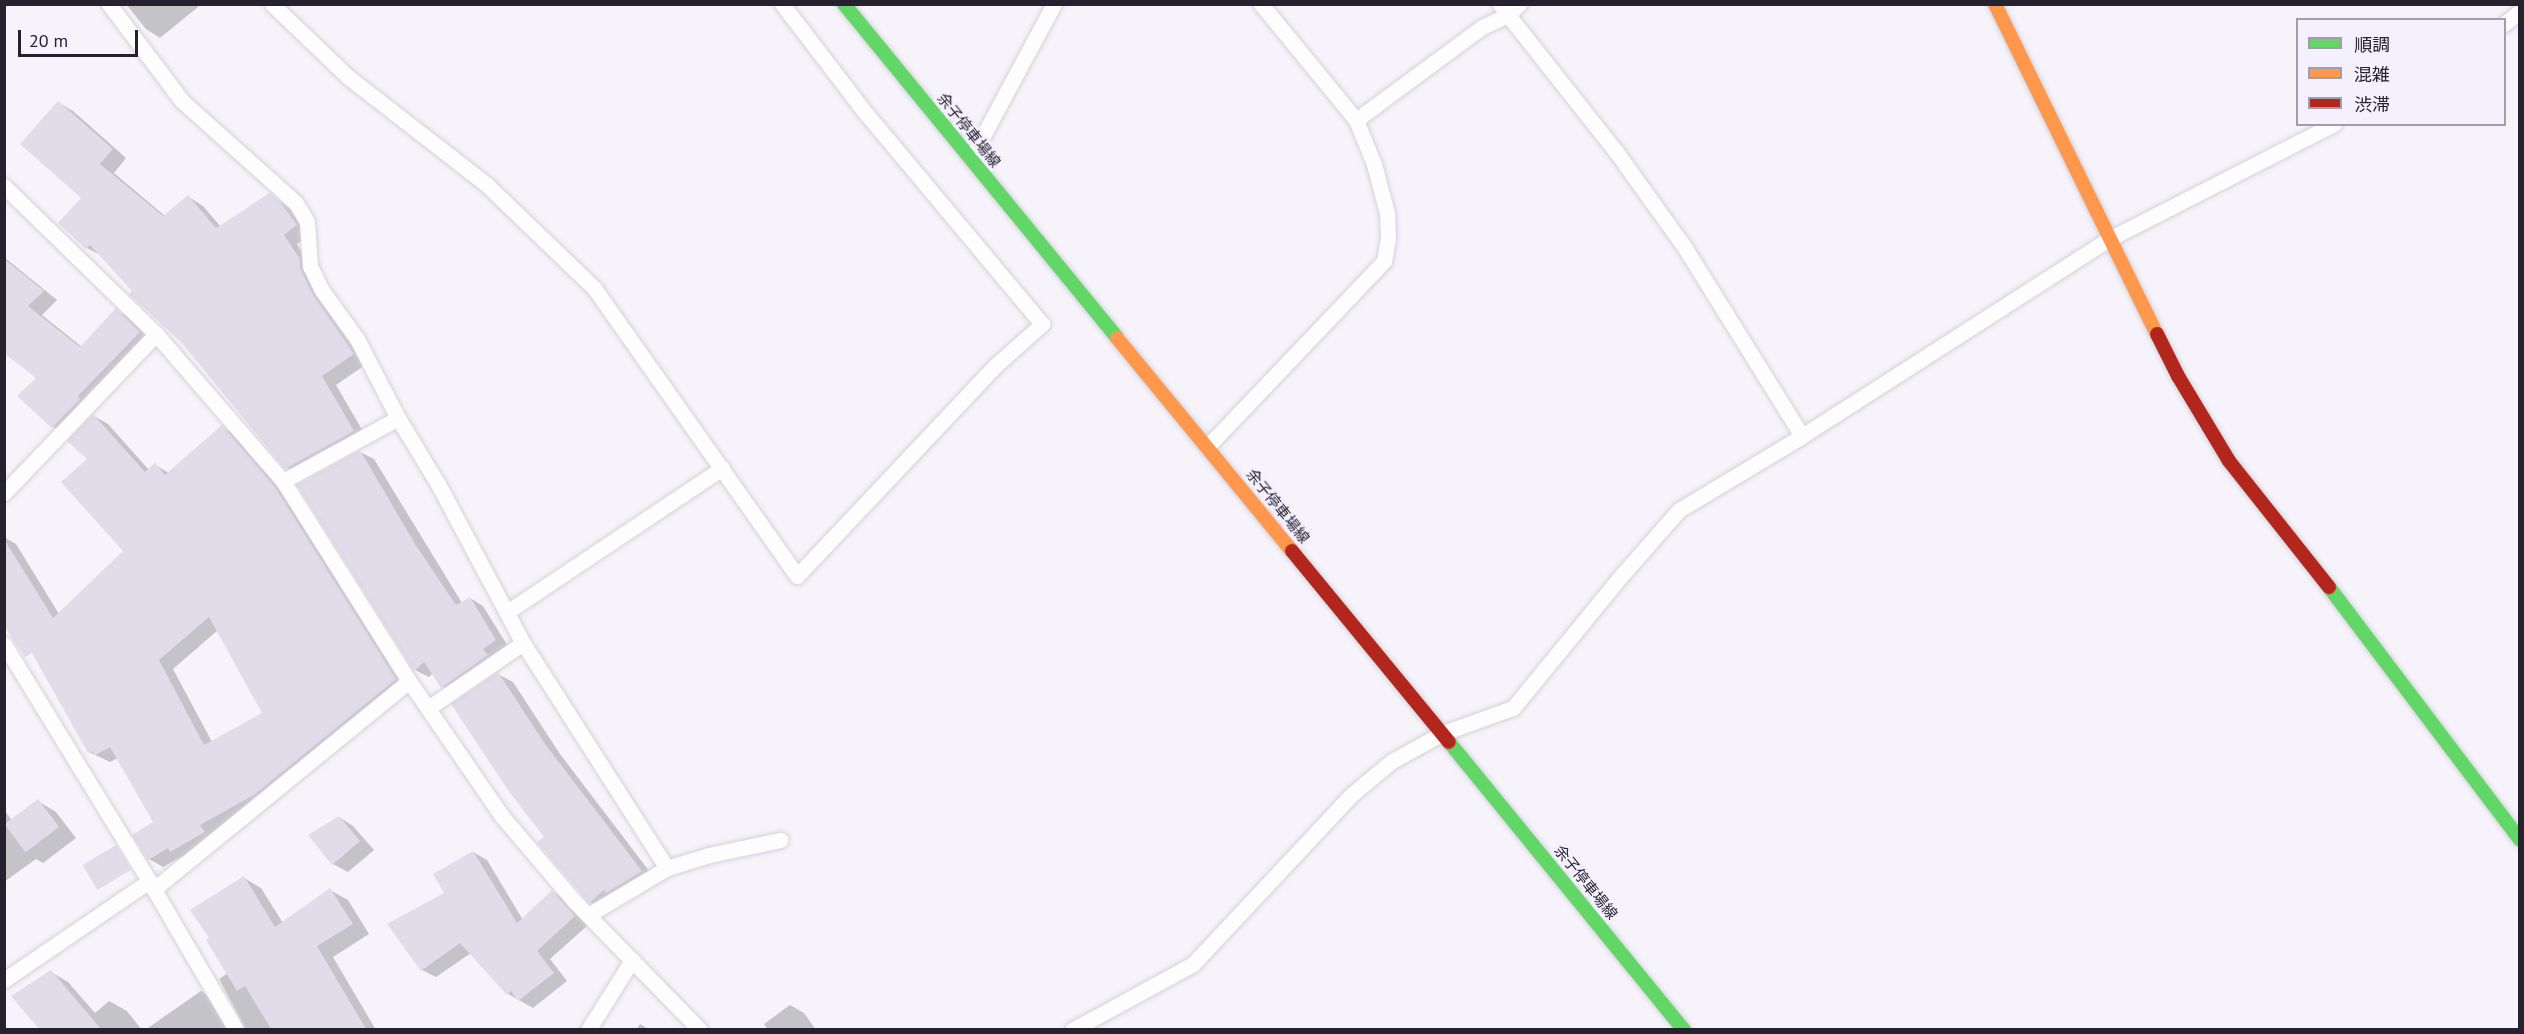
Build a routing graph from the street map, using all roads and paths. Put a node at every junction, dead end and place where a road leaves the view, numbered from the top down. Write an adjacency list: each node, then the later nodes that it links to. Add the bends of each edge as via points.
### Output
1 (109, 4): 17 (lane, via 193,113 295,202 307,222 314,277 357,339)
2 (272, 4): 20 (lane, via 348,77 487,185 594,288)
3 (782, 4): 20 (lane, via 867,115 1042,324 996,365 797,576)
4 (844, 4): 13 (main road, 余子停車場線)
5 (1054, 4): 13 (lane)
6 (1261, 4): 11 (lane)
7 (1995, 4): 15 (main road)
8 (1509, 8): 11 (lane); 18 (lane, via 1678,239)
9 (2520, 11): 10 (lane)
10 (2506, 23)
11 (1356, 120): 19 (lane, via 1374,164 1387,213 1384,261)
12 (2330, 126): 15 (lane)
13 (971, 158): 19 (main road, 余子停車場線)
14 (4, 186): 16 (lane)
15 (2109, 239): 18 (lane); 30 (main road, via 2178,376 2229,461)
16 (156, 334): 21 (lane); 22 (lane)
17 (398, 418): 21 (lane); 23 (lane)
18 (1802, 436): 28 (lane, via 1679,510 1513,708)
19 (1207, 447): 28 (main road, 余子停車場線)
20 (722, 468): 23 (lane)
21 (283, 481): 26 (lane)
22 (4, 493)
23 (507, 612): 24 (lane)
24 (523, 643): 27 (lane); 31 (lane)
25 (4, 644): 32 (lane)
26 (409, 681): 27 (lane); 32 (lane)
27 (428, 708): 33 (lane, via 501,815)
28 (1443, 734): 39 (lane, via 1392,761 1350,796 1193,964); 40 (main road, 余子停車場線)
29 (780, 840): 31 (lane)
30 (2520, 840)
31 (667, 868): 33 (lane)
32 (152, 885): 35 (lane); 36 (lane)
33 (588, 915): 34 (lane)
34 (632, 960): 37 (lane); 38 (lane)
35 (4, 980)
36 (236, 1029)
37 (588, 1029)
38 (700, 1029)
39 (1072, 1029)
40 (1684, 1029)

